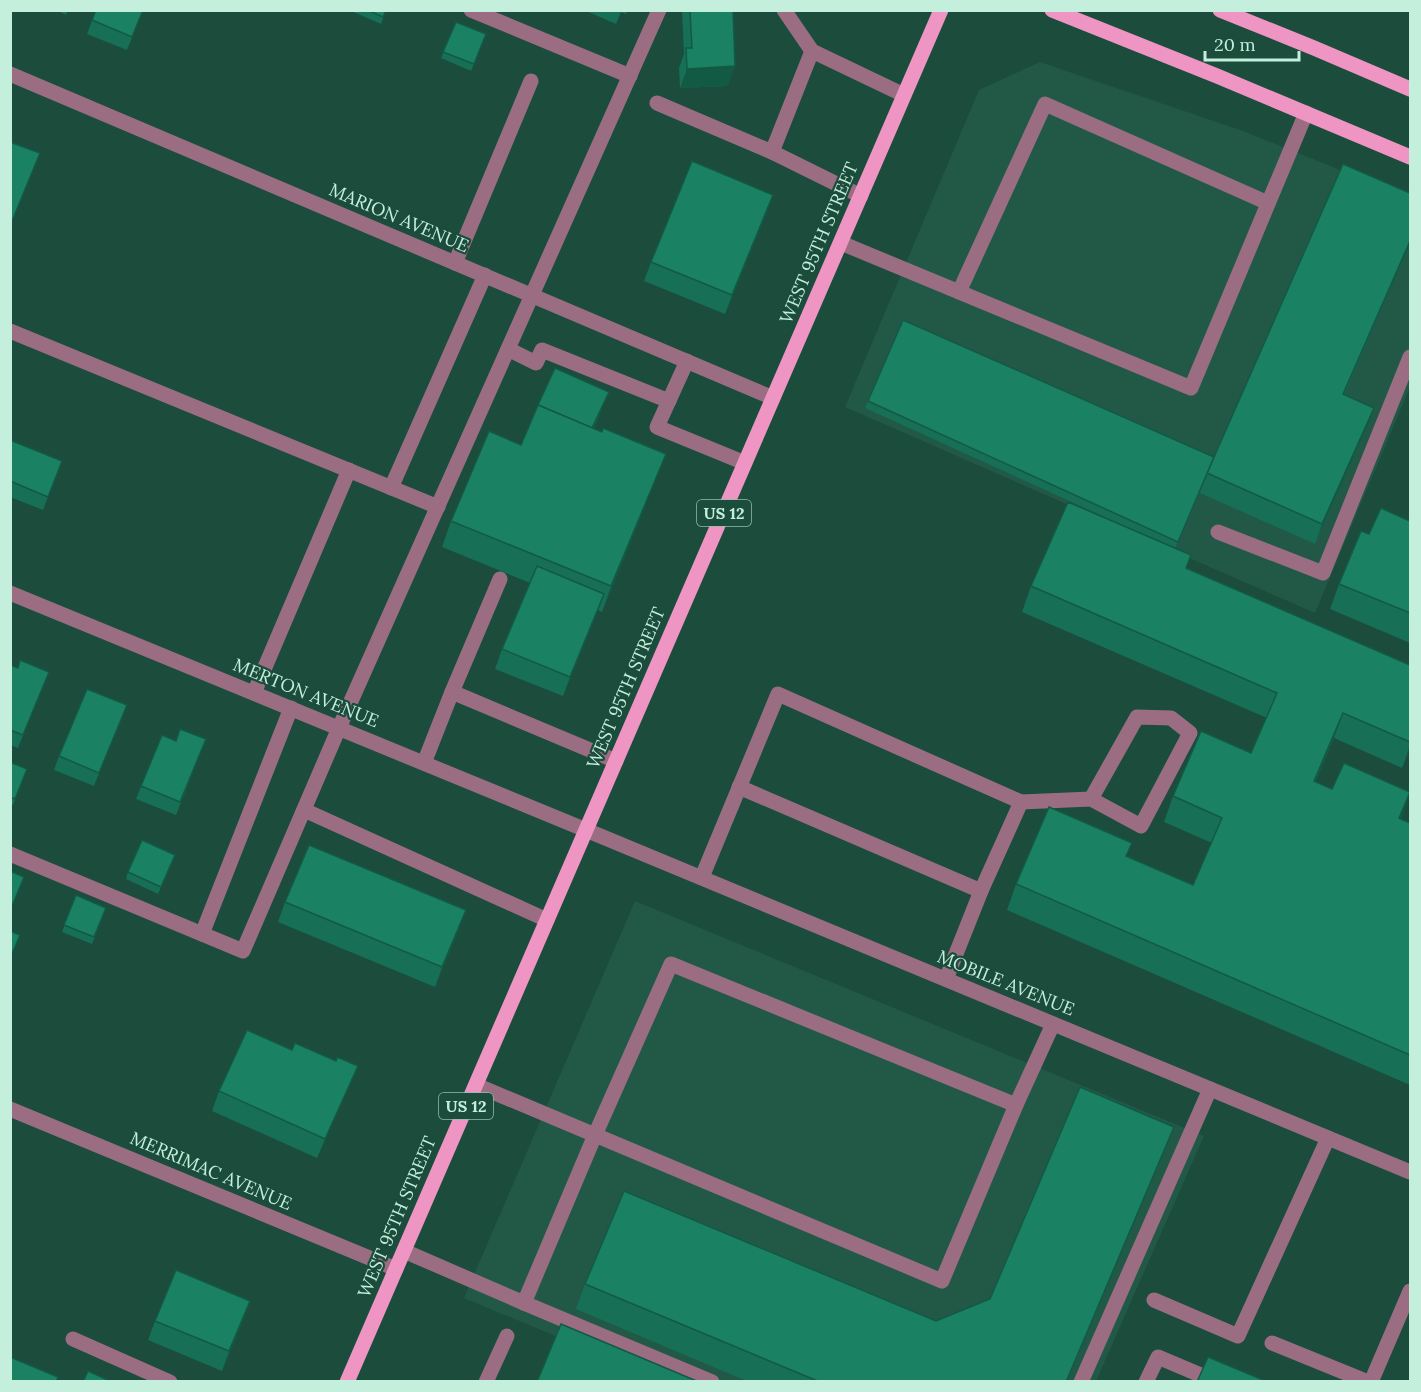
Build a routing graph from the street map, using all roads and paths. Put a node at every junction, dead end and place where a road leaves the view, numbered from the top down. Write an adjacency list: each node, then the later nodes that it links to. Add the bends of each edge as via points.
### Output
1 (659, 10): 10 (street)
2 (941, 10): 13 (main road, WEST 95TH STREET / US 12)
3 (1052, 10): 15 (main road)
4 (1220, 10): 7 (main road)
5 (479, 12): 10 (street)
6 (790, 14): 8 (street)
7 (1246, 15): 12 (main road)
8 (812, 51): 13 (street); 16 (street)
9 (10, 74): 21 (street, MARION AVENUE)
10 (630, 76): 24 (street)
11 (531, 81): 21 (street)
12 (1410, 89)
13 (904, 96): 18 (main road, WEST 95TH STREET / US 12)
14 (657, 103): 16 (street)
15 (1306, 113): 17 (main road); 19 (street)
16 (772, 152): 18 (street)
17 (1410, 158)
18 (861, 196): 20 (main road, WEST 95TH STREET / US 12)
19 (1268, 203): 23 (street, via 1046,104); 23 (street, via 1191,388)
20 (841, 243): 23 (street); 29 (main road, WEST 95TH STREET / US 12)
21 (455, 263): 22 (street, MARION AVENUE)
22 (485, 275): 24 (street, MARION AVENUE); 33 (street)
23 (959, 292)
24 (532, 295): 26 (street); 28 (street, MARION AVENUE)
25 (10, 331): 32 (street)
26 (508, 349): 30 (street, via 536,363 542,350); 34 (street)
27 (1410, 357): 35 (street, via 1323,573)
28 (687, 361): 29 (street, MARION AVENUE); 30 (street)
29 (773, 398): 31 (main road, WEST 95TH STREET / US 12)
30 (669, 401): 31 (street, via 657,427)
31 (745, 463): 42 (main road, WEST 95TH STREET / US 12)
32 (349, 470): 33 (street); 39 (street)
33 (391, 488): 34 (street)
34 (438, 507): 41 (street)
35 (1218, 532)
36 (500, 579): 38 (street)
37 (10, 593): 39 (street, MERTON AVENUE)
38 (452, 692): 42 (street); 43 (street)
39 (254, 693): 40 (street, MERTON AVENUE)
40 (291, 708): 41 (street, MERTON AVENUE); 53 (street)
41 (339, 728): 43 (street, MERTON AVENUE); 47 (street)
42 (616, 761): 48 (main road, WEST 95TH STREET / US 12)
43 (424, 763): 48 (street, MERTON AVENUE)
44 (739, 787): 46 (street, via 778,694); 50 (street); 51 (street)
45 (1091, 799): 45 (street, via 1141,826 1190,734 1171,718 1137,717); 46 (street)
46 (1021, 802): 51 (street)
47 (303, 810): 52 (street); 53 (street, via 243,951)
48 (586, 830): 50 (street, MOBILE AVENUE); 52 (main road, WEST 95TH STREET / US 12)
49 (10, 854): 53 (street)
50 (702, 878): 54 (street, MOBILE AVENUE)
51 (981, 891): 54 (street)
52 (547, 920): 56 (main road, WEST 95TH STREET / US 12)
53 (202, 934)
54 (946, 979): 55 (street, MOBILE AVENUE)
55 (1053, 1024): 57 (street, MOBILE AVENUE); 58 (street)
56 (476, 1085): 60 (street); 63 (main road, WEST 95TH STREET / US 12)
57 (1210, 1089): 61 (street, MOBILE AVENUE); 75 (street)
58 (1016, 1105): 60 (street, via 671,964); 60 (street, via 942,1281)
59 (10, 1109): 64 (street, MERRIMAC AVENUE)
60 (595, 1135): 67 (street)
61 (1328, 1138): 62 (street, MOBILE AVENUE); 66 (street, via 1238,1336)
62 (1410, 1172)
63 (404, 1251): 64 (main road, WEST 95TH STREET / US 12); 67 (street)
64 (396, 1269): 72 (main road, WEST 95TH STREET / US 12)
65 (1410, 1291): 78 (street)
66 (1154, 1300)
67 (524, 1303): 74 (street)
68 (507, 1336): 73 (street)
69 (73, 1339): 71 (street)
70 (1272, 1343): 78 (street)
71 (170, 1382)
72 (347, 1382)
73 (486, 1382)
74 (712, 1382)
75 (1081, 1382)
76 (1146, 1382): 77 (street, via 1158,1357)
77 (1216, 1382)
78 (1370, 1382)

